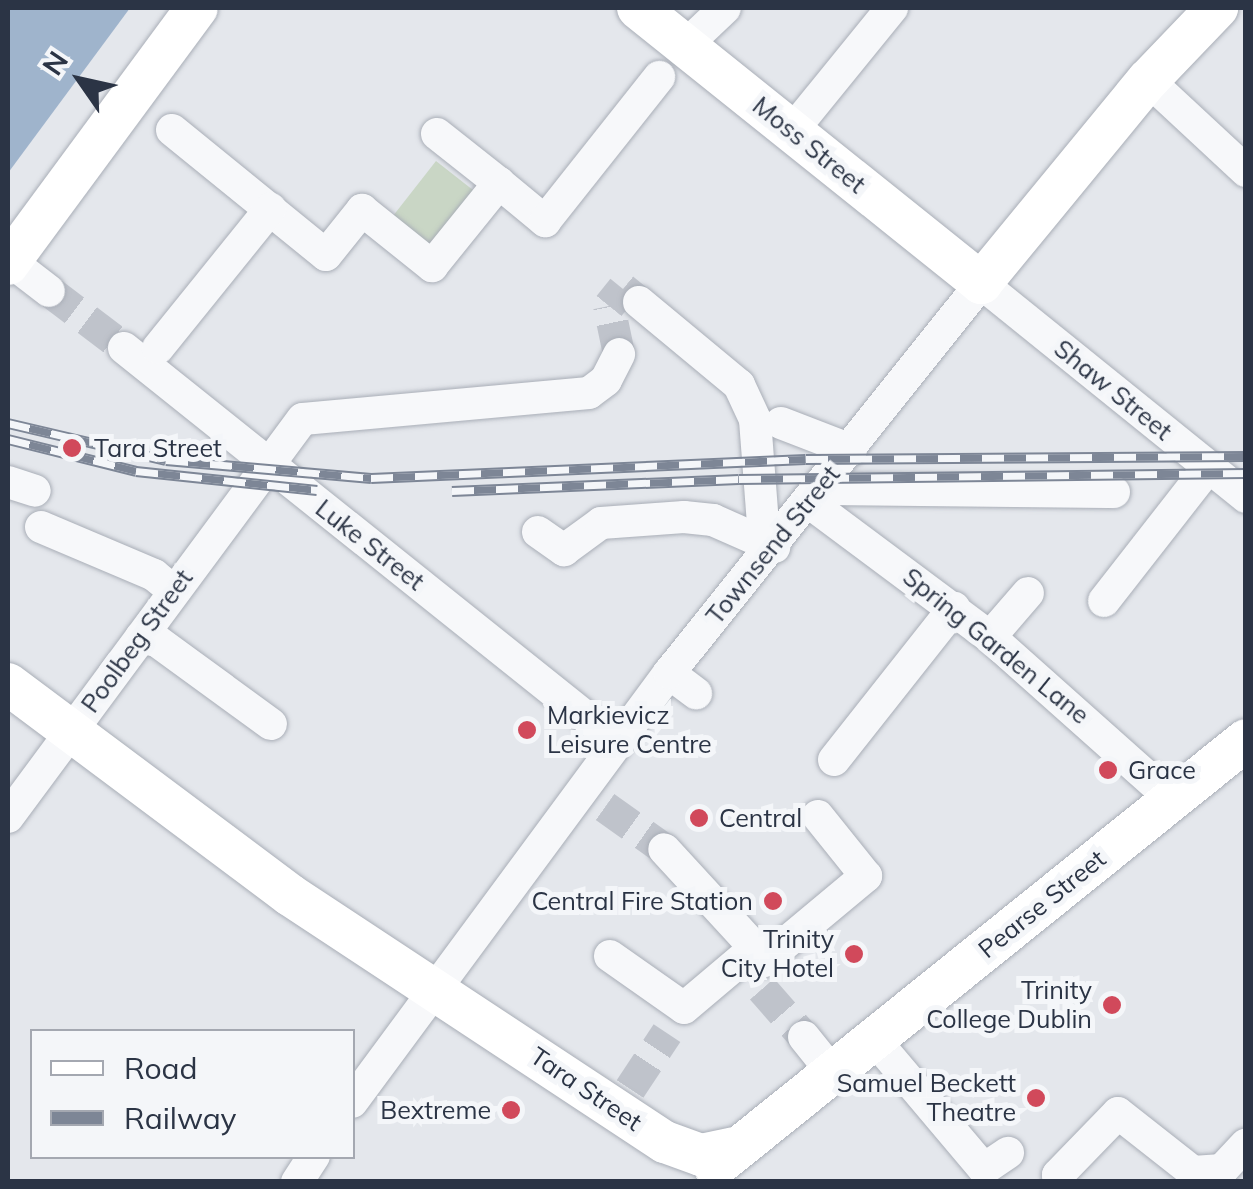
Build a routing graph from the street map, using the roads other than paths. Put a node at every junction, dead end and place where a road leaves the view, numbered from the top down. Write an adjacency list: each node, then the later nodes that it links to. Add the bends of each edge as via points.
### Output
1 (197, 8): 14 (main road)
2 (638, 8): 6 (main road, Moss Street)
3 (725, 8): 6 (street)
4 (892, 8): 9 (street)
5 (1217, 8): 7 (main road, Townsend Street)
6 (672, 62): 9 (main road, Moss Street); 12 (street, via 544,220)
7 (1148, 80): 11 (street); 15 (main road, Townsend Street)
8 (172, 130): 13 (street)
9 (792, 132): 15 (main road, Moss Street)
10 (437, 134): 12 (street)
11 (1246, 171)
12 (499, 183): 13 (street, via 432,266 362,210 326,255)
13 (270, 210): 19 (street)
14 (9, 262): 16 (street)
15 (981, 283): 22 (street, Townsend Street); 24 (street, Shaw Street)
16 (49, 290)
17 (639, 302): 30 (street, via 739,385 754,420)
18 (124, 348): 23 (street, Luke Street)
19 (158, 348)
20 (619, 354): 23 (street, Poolbeg Street, via 606,380 590,392 304,419)
21 (782, 423): 22 (street)
22 (851, 450): 26 (street, Townsend Street)
23 (267, 464): 31 (street, Poolbeg Street); 41 (street, Luke Street)
24 (1208, 468): 27 (street, Shaw Street); 33 (street)
25 (1114, 492): 26 (street)
26 (815, 496): 30 (street, Townsend Street); 34 (street, Spring Garden Lane)
27 (1246, 498)
28 (41, 527): 31 (street, via 154,575)
29 (538, 532): 30 (street, via 564,550 601,523 684,517)
30 (769, 543): 41 (street, Townsend Street, via 683,683)
31 (174, 591): 35 (street, Poolbeg Street)
32 (1028, 594): 36 (street)
33 (1104, 601)
34 (954, 608): 36 (street, Spring Garden Lane); 42 (street)
35 (140, 637): 38 (street, via 157,641); 39 (street, Poolbeg Street)
36 (990, 638): 43 (street, Spring Garden Lane)
37 (8, 684): 39 (main road, Tara Street)
38 (271, 724)
39 (68, 735): 45 (street, Poolbeg Street); 49 (main road, Tara Street, via 290,894)
40 (1246, 740): 43 (main road, Pearse Street)
41 (617, 742): 49 (street, Townsend Street, via 594,798)
42 (834, 760)
43 (1172, 799): 52 (main road, Pearse Street)
44 (818, 816): 47 (street, via 866,876 764,961)
45 (8, 818)
46 (664, 849): 47 (street)
47 (748, 954): 48 (street, via 676,1021); 50 (street)
48 (610, 956)
49 (435, 986): 54 (street, Townsend Street); 56 (main road, Tara Street, via 624,1099 665,1142 700,1155)
50 (762, 989)
51 (804, 1037): 53 (street)
52 (874, 1039): 53 (main road, Pearse Street); 57 (street, via 984,1168)
53 (832, 1072): 56 (main road, Pearse Street)
54 (355, 1098)
55 (1246, 1144): 59 (street, via 1222,1170 1194,1172 1118,1113 1058,1175)
56 (734, 1148): 58 (main road, Pearse Street)
57 (1008, 1153)
58 (700, 1182)
59 (1059, 1182)

